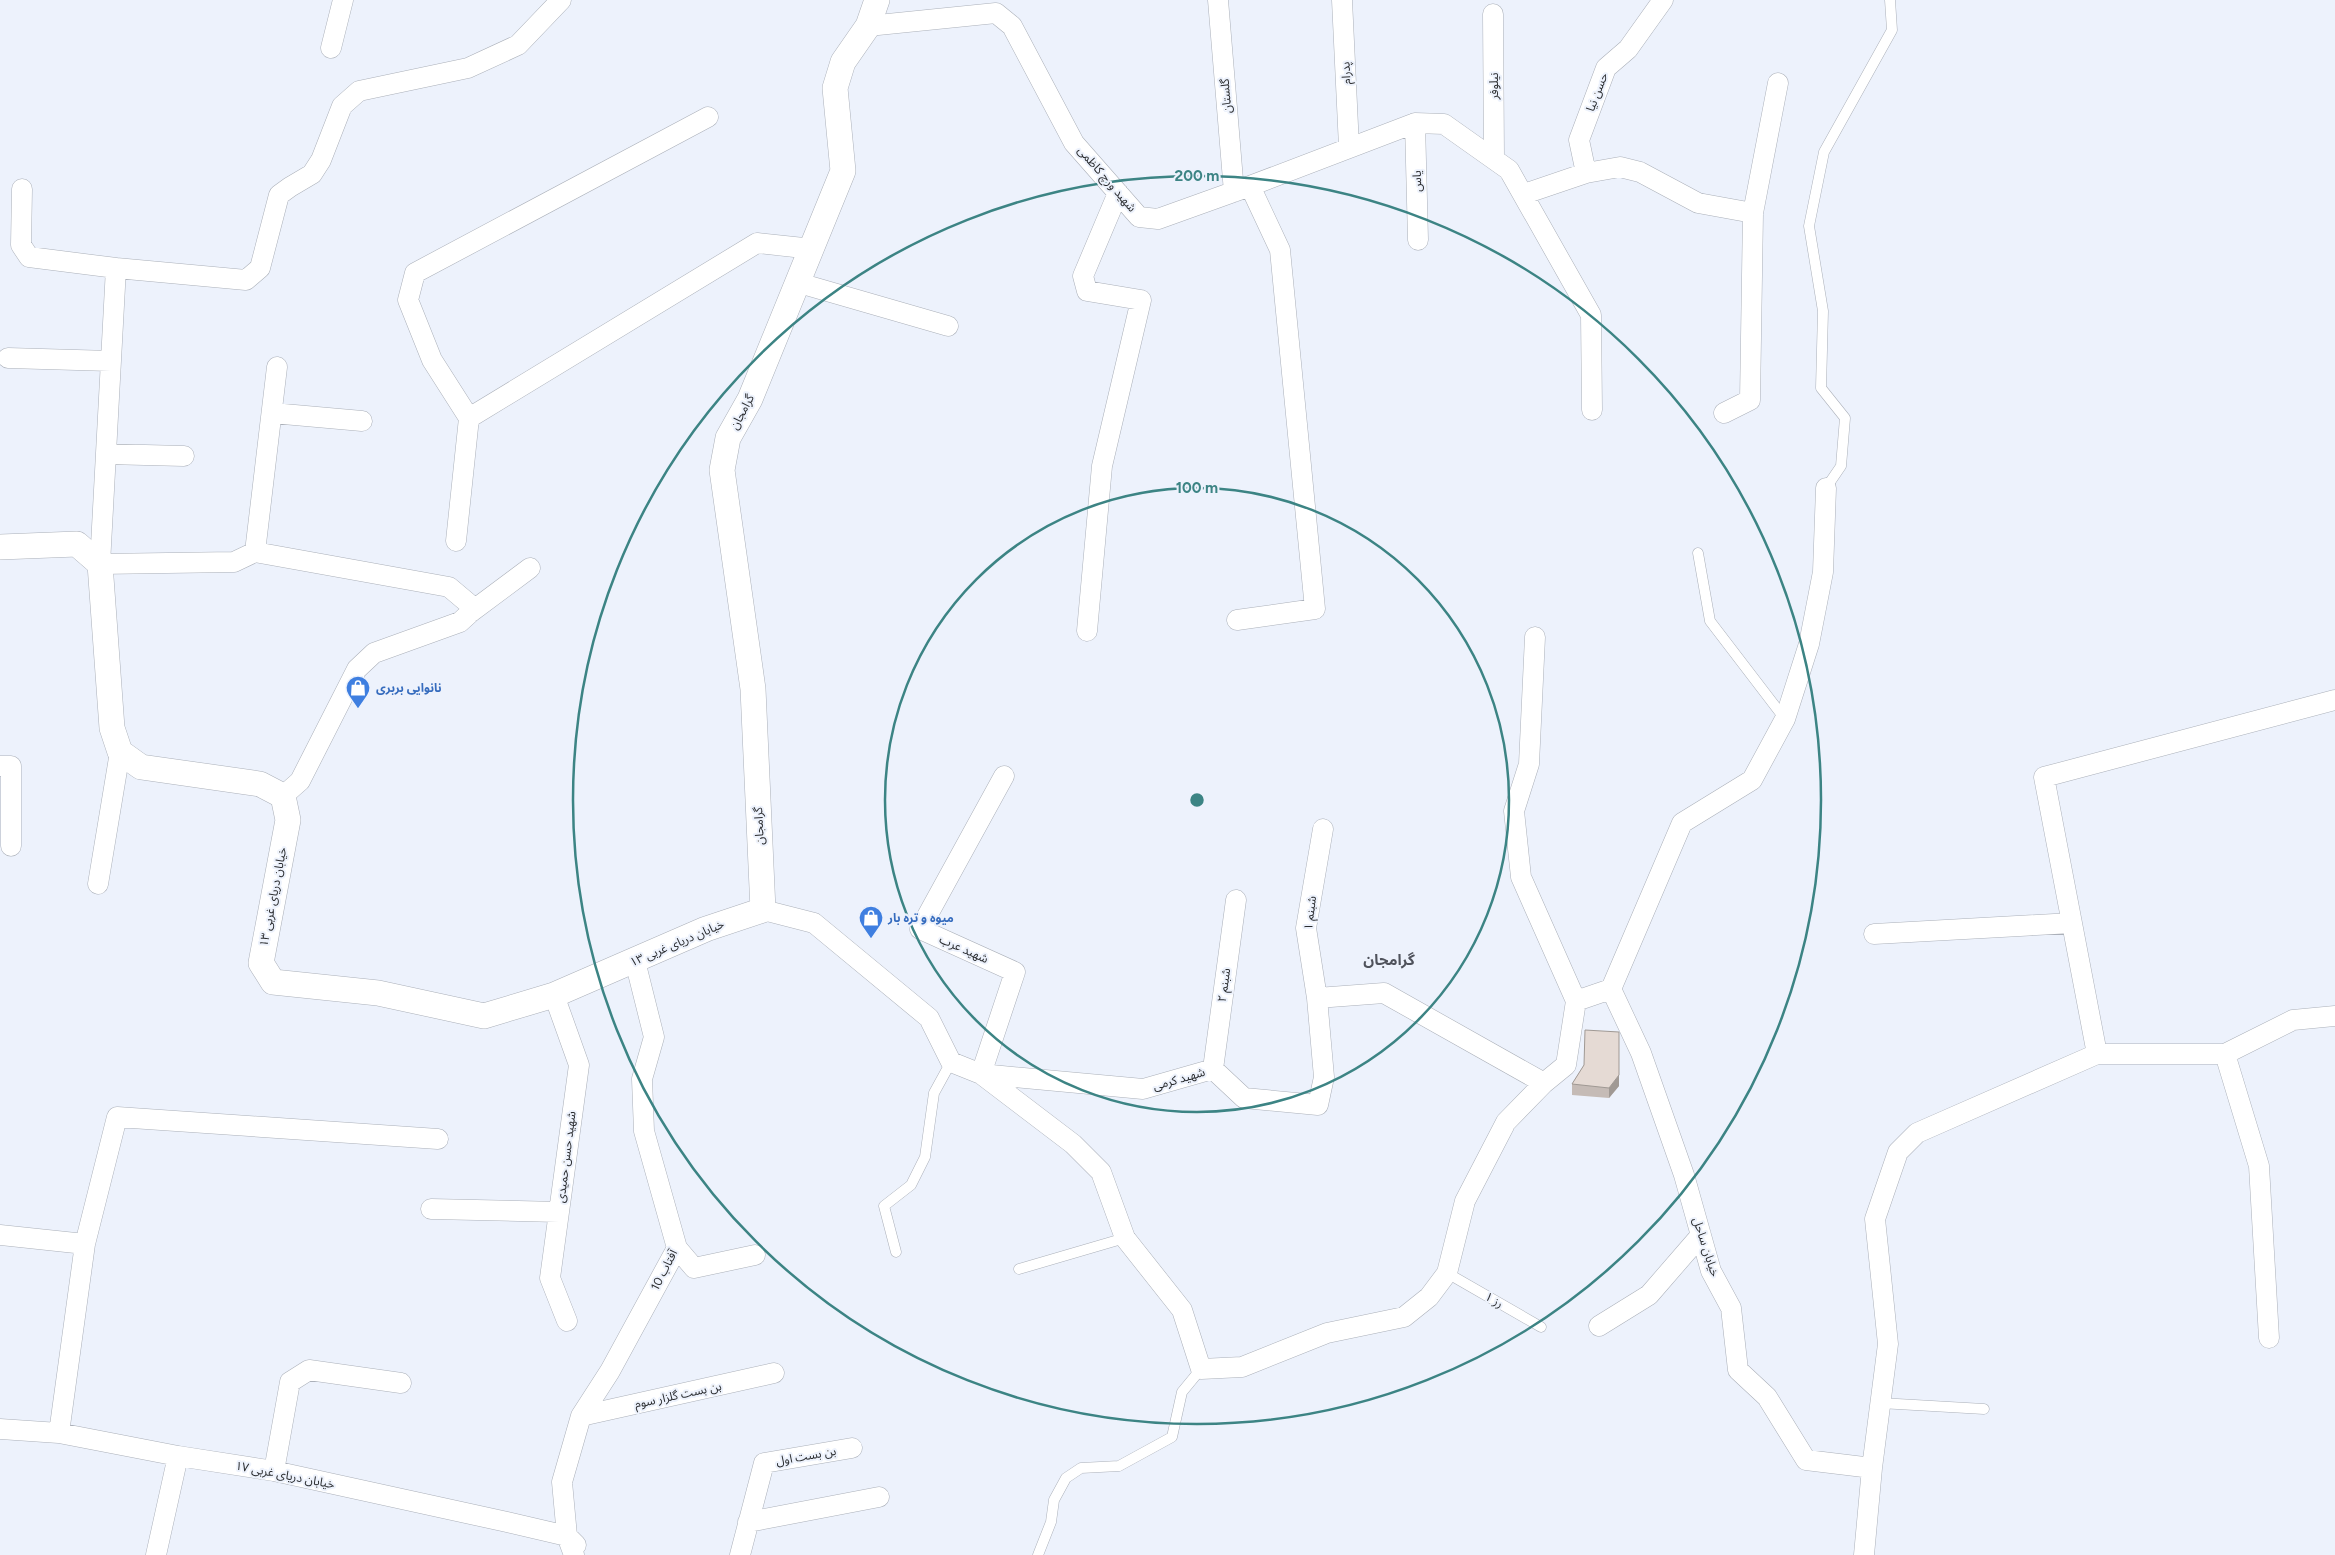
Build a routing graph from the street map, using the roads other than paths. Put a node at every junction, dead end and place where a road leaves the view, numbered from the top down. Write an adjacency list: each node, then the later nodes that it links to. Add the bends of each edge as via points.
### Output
1 (343, 0): 10 (street)
2 (562, 0): 24 (street, via 518,45 468,68 359,91 342,106 321,160 312,174 279,195 260,268 246,280)
3 (877, 0): 9 (street, گرامجان)
4 (1218, 0): 18 (street, گلستان)
5 (1342, 0): 14 (street, پدرام)
6 (1663, 0): 16 (street, حسن نیا, via 1628,49 1606,68 1579,140)
7 (1890, 0): 37 (lane, via 1892,30 1824,152 1809,226 1823,311 1821,388 1846,418 1841,466)
8 (1493, 14): 15 (street, نیلوفر)
9 (868, 26): 19 (street, شهید ورچ کاظمی, via 996,13 1012,26 1074,143); 23 (street, گرامجان, via 843,62 835,88 843,172)
10 (330, 48)
11 (1778, 83): 21 (street)
12 (708, 117): 33 (street, via 415,273 408,300 432,360)
13 (1416, 123): 14 (street, شهید ورچ کاظمی); 15 (street, شهید ورچ کاظمی, via 1444,124); 22 (street, یاس)
14 (1350, 147): 18 (street, شهید ورچ کاظمی)
15 (1494, 158): 20 (street, شهید ورچ کاظمی, via 1510,170)
16 (1586, 174): 20 (street); 21 (street, via 1620,167 1640,172 1698,202)
17 (22, 189): 24 (street, via 22,245 28,258)
18 (1242, 189): 19 (street, شهید ورچ کاظمی, via 1158,219 1139,216); 45 (street, via 1280,250 1315,609)
19 (1118, 193): 46 (street, via 1083,276 1087,291 1141,300 1102,466)
20 (1524, 194): 30 (street, شهید ورچ کاظمی, via 1591,315)
21 (1754, 213): 32 (street, via 1750,400)
22 (1418, 240)
23 (813, 248): 25 (street, گرامجان); 33 (street, via 757,243)
24 (116, 268): 28 (street)
25 (799, 283): 26 (street); 58 (street, گرامجان, via 750,398 728,438 722,470 753,689)
26 (948, 326)
27 (8, 358): 28 (street)
28 (111, 361): 35 (street)
29 (277, 367): 31 (street)
30 (1592, 410)
31 (272, 413): 34 (street); 40 (street)
32 (1724, 413)
33 (469, 418): 38 (street)
34 (362, 421)
35 (106, 454): 36 (street); 42 (street)
36 (184, 456)
37 (1826, 488): 49 (street, via 1823,572 1809,644)
38 (456, 541)
39 (0, 547): 42 (street, via 78,544)
40 (255, 552): 42 (street, via 234,562); 44 (street, via 450,587 468,603)
41 (1698, 554): 49 (lane, via 1710,620)
42 (100, 564): 50 (street, via 112,728)
43 (530, 568): 44 (street)
44 (471, 612): 53 (street, via 460,622 374,653 357,669 300,781)
45 (1237, 620)
46 (1088, 631)
47 (1535, 637): 65 (street, via 1530,764 1514,811 1521,877)
48 (2335, 700): 59 (street, via 2044,777)
49 (1784, 720): 62 (street, via 1752,780 1682,823)
50 (120, 752): 53 (street, via 142,767 260,784); 56 (street)
51 (0, 766): 55 (street, via 11,766)
52 (1004, 776): 71 (street, شهید عرب, via 920,929 1015,972)
53 (283, 796): 63 (street, خیابان دریای غربی ۱۳, via 288,820 261,963 273,982 378,993 484,1016)
54 (1323, 829): 64 (street, شبنم ۱, via 1306,928)
55 (10, 846)
56 (98, 884)
57 (1236, 900): 70 (street, شبنم ۲)
58 (763, 910): 61 (street, خیابان دریای غربی ۱۳, via 706,929); 69 (street, via 814,923 822,929 929,1018)
59 (2072, 923): 60 (street); 67 (street)
60 (1874, 934)
61 (635, 961): 63 (street, خیابان دریای غربی ۱۳); 80 (street, آفتاب 10, via 654,1037 642,1079 644,1131)
62 (1611, 988): 65 (street); 77 (street, خیابان ساحل, via 1641,1053 1684,1175)
63 (554, 995): 75 (street, شهید حسن حمیدی, via 579,1065)
64 (1317, 998): 70 (street, شهید کرمی, via 1324,1077 1318,1105 1244,1098); 72 (street, via 1384,993)
65 (1576, 1001): 72 (street, via 1566,1066)
66 (2335, 1016): 68 (street, via 2293,1020)
67 (2097, 1054): 68 (street); 92 (street, via 1917,1133 1898,1152 1875,1219 1888,1344)
68 (2224, 1054): 88 (street, via 2259,1166)
69 (950, 1062): 71 (street); 81 (lane, via 934,1093 925,1157 911,1184 884,1206)
70 (1213, 1069): 71 (street, شهید کرمی, via 1143,1089)
71 (981, 1074): 78 (street, via 1073,1144 1101,1172)
72 (1544, 1083): 84 (street, via 1506,1122 1465,1201)
73 (438, 1139): 79 (street, via 117,1117)
74 (431, 1209): 75 (street)
75 (559, 1212): 85 (street, شهید حسن حمیدی, via 550,1278)
76 (0, 1235): 79 (street)
77 (1701, 1236): 86 (street, via 1649,1295); 99 (street, خیابان ساحل, via 1711,1271 1731,1308 1738,1370 1767,1397 1806,1460)
78 (1125, 1238): 83 (lane); 89 (street, via 1182,1310)
79 (85, 1244): 96 (street)
80 (677, 1248): 82 (street, via 694,1268); 94 (street, آفتاب 10)
81 (896, 1252)
82 (755, 1255)
83 (1019, 1269)
84 (1447, 1272): 87 (lane, رز ۱); 89 (street, via 1429,1297 1404,1316 1327,1333 1242,1367)
85 (567, 1321)
86 (1599, 1326)
87 (1541, 1327)
88 (2269, 1338)
89 (1201, 1369): 108 (lane, via 1182,1392 1172,1437 1119,1466 1081,1468 1066,1478 1054,1500 1051,1522)
90 (774, 1373): 94 (street, بن بست گلزار سوم)
91 (401, 1383): 100 (street, via 308,1370 290,1382)
92 (1880, 1403): 93 (lane); 99 (street)
93 (1984, 1409)
94 (582, 1416): 103 (street, آفتاب 10, via 562,1482)
95 (0, 1429): 96 (street, خیابان دریای غربی ۱۷)
96 (59, 1432): 98 (street, خیابان دریای غربی ۱۷)
97 (852, 1448): 102 (street, بن بست اول, via 764,1463)
98 (178, 1456): 100 (street, خیابان دریای غربی ۱۷); 104 (street)
99 (1872, 1468): 109 (street)
100 (274, 1471): 103 (street, خیابان دریای غربی ۱۷)
101 (879, 1497): 102 (street)
102 (748, 1522): 107 (street, بن بست اول)
103 (567, 1536): 105 (street, آفتاب 10); 106 (street)
104 (156, 1555)
105 (574, 1555)
106 (586, 1555)
107 (740, 1555)
108 (1038, 1555)
109 (1864, 1555)

